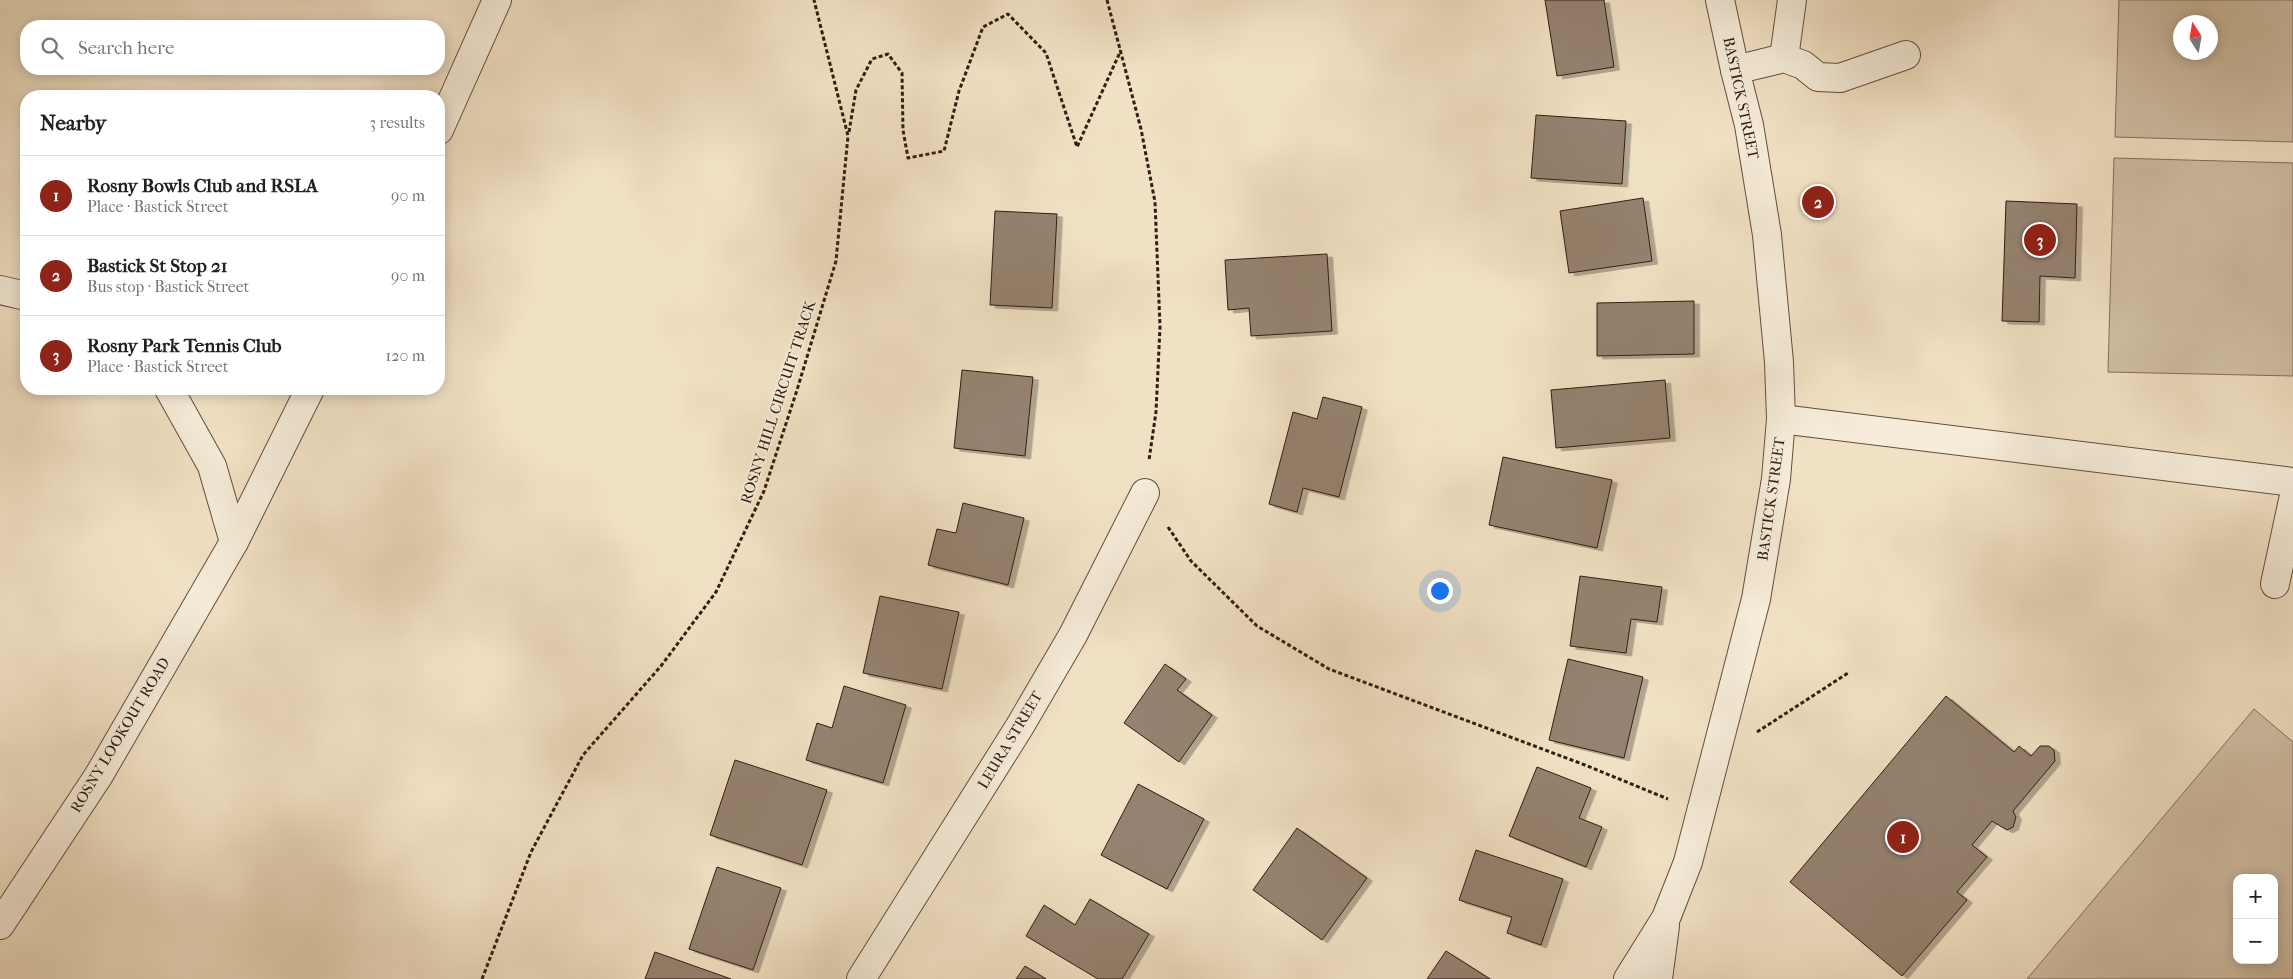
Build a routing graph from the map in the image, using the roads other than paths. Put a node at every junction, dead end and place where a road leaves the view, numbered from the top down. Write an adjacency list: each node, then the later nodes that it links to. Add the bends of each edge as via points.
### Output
1 (497, 0): 7 (street)
2 (1720, 0): 6 (street, BASTICK STREET)
3 (1792, 0): 5 (street)
4 (1906, 55): 5 (street, via 1840,78 1818,77 1802,65)
5 (1784, 58): 6 (street)
6 (1735, 70): 12 (street, BASTICK STREET, via 1750,125 1767,235)
7 (445, 116)
8 (0, 290): 9 (street)
9 (20, 295)
10 (172, 395): 16 (street, via 212,466)
11 (307, 395): 16 (street, ROSNY LOOKOUT ROAD)
12 (1781, 419): 13 (street); 18 (street, BASTICK STREET, via 1776,479 1756,599 1702,813 1688,862)
13 (2293, 482)
14 (1145, 493): 20 (street, LEURA STREET, via 1068,644)
15 (2293, 500): 17 (street)
16 (234, 542): 19 (street, ROSNY LOOKOUT ROAD, via 99,775)
17 (2275, 584)
18 (1666, 918): 21 (street, BASTICK STREET); 22 (street)
19 (0, 925)
20 (861, 979)
21 (1628, 979)
22 (1658, 979)

